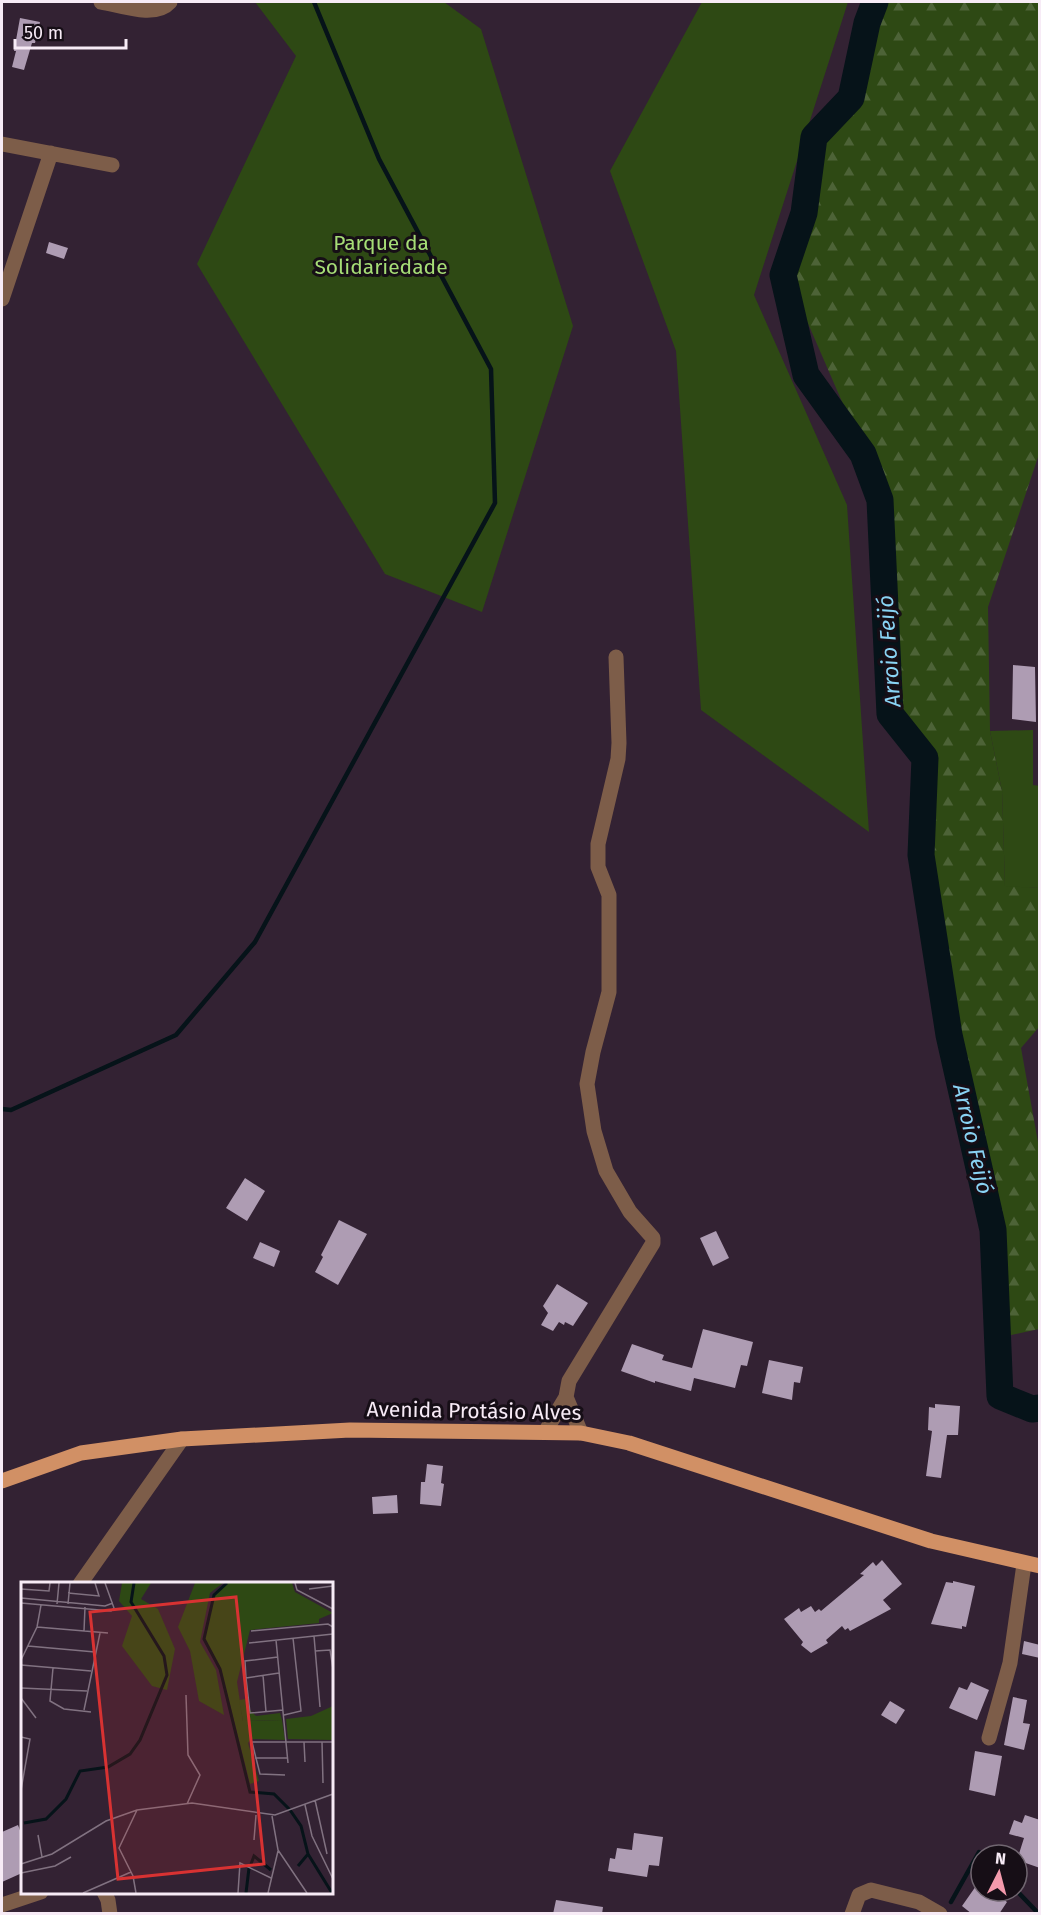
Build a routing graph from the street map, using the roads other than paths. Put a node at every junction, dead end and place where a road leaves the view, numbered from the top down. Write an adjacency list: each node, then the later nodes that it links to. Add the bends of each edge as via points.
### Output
1 (101, 2): 2 (street, via 147,10)
2 (170, 2)
3 (2, 144): 4 (street)
4 (51, 153): 5 (street); 6 (street)
5 (112, 165)
6 (3, 292)
7 (616, 657): 8 (street, via 619,751 598,844 598,867 609,895 609,992 587,1084 594,1131 606,1172 653,1243 568,1381)
8 (566, 1397): 9 (street); 10 (street)
9 (545, 1432): 10 (main road, Avenida Protásio Alves); 11 (main road, Avenida Protásio Alves, via 350,1430)
10 (581, 1433): 13 (main road, Avenida Protásio Alves, via 629,1443 931,1541)
11 (182, 1439): 12 (main road, Avenida Protásio Alves, via 81,1453); 14 (street)
12 (2, 1481)
13 (1032, 1565): 15 (street)
14 (81, 1582)
15 (989, 1738)
16 (38, 1894): 18 (street)
17 (105, 1894): 19 (street)
18 (2, 1905)
19 (110, 1914)
20 (852, 1914): 21 (street, via 859,1895 871,1890 919,1902)
21 (940, 1914)

